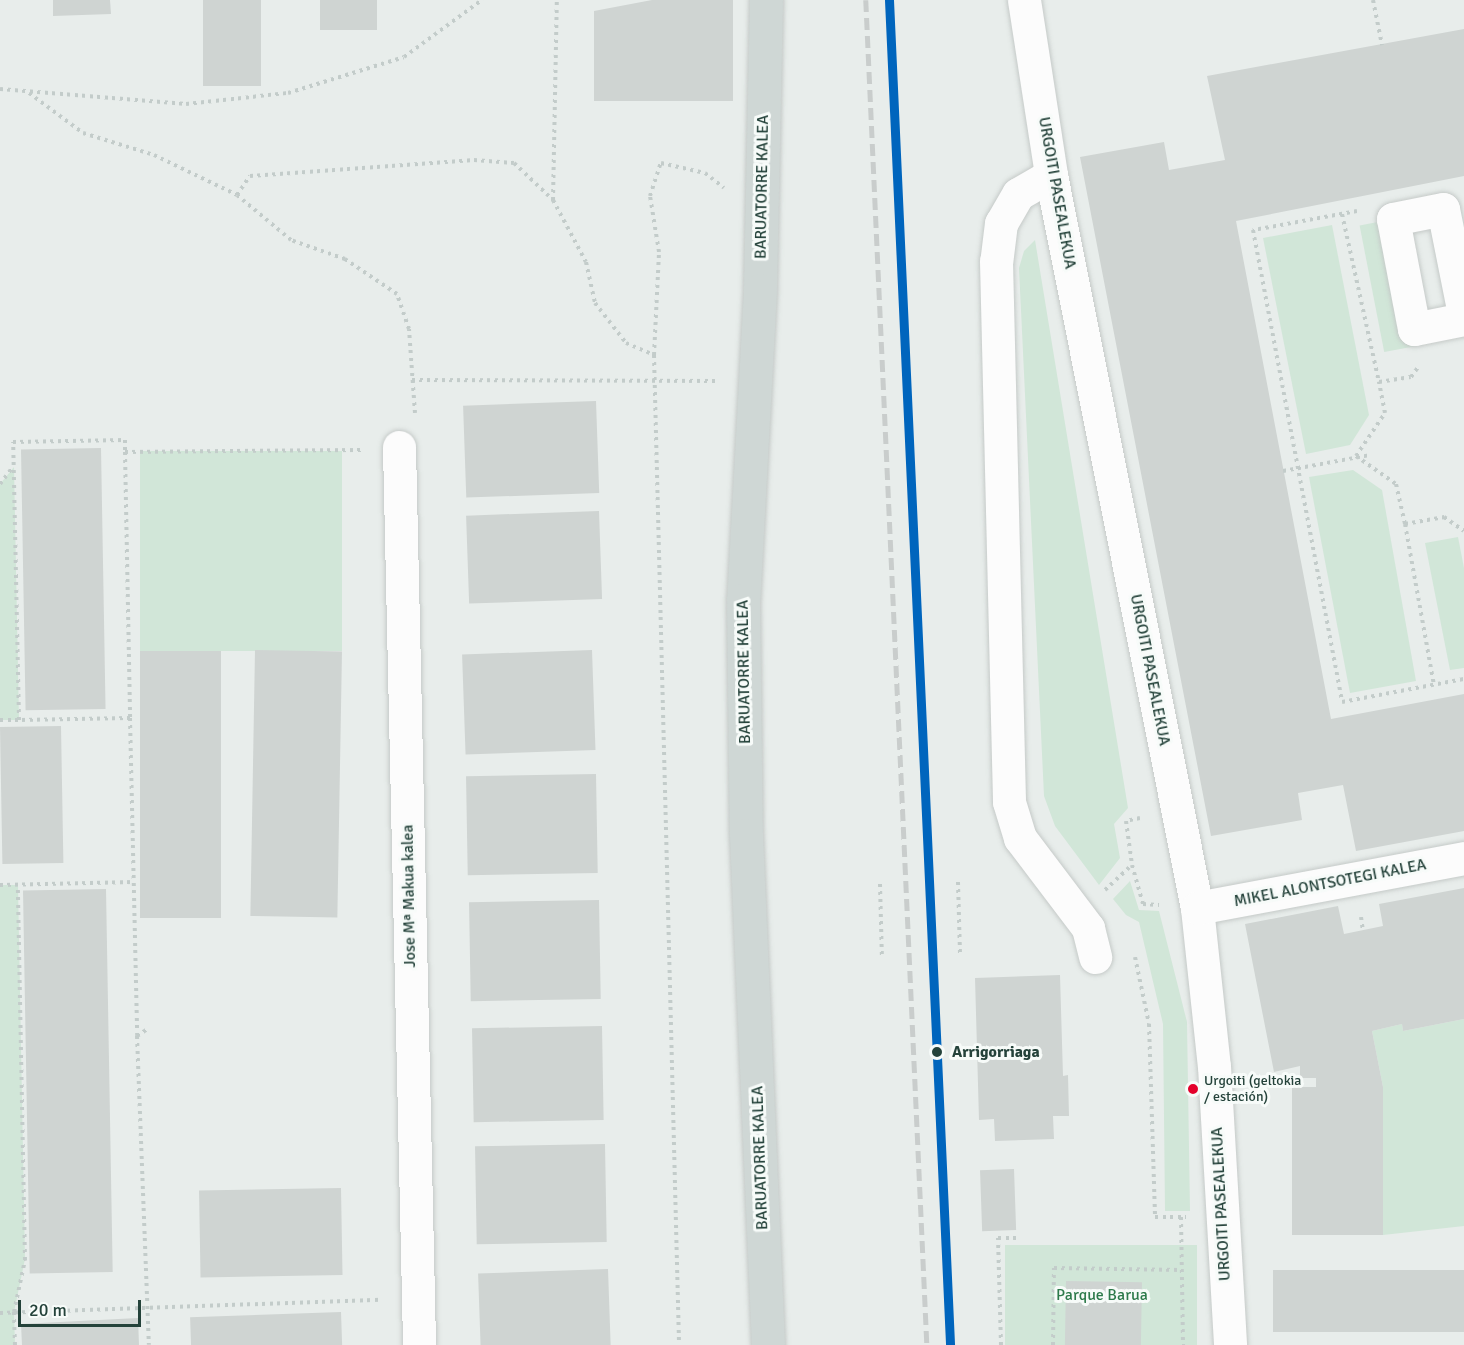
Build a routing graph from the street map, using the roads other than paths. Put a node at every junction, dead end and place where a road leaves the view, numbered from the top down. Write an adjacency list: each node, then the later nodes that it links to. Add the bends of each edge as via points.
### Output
1 (766, 0): 11 (main road, BARUATORRE KALEA, via 761,214 743,600 746,835)
2 (1024, 0): 3 (street, URGOITI PASEALEKUA)
3 (1051, 175): 8 (street, URGOITI PASEALEKUA); 9 (street, via 1018,194 1001,223 996,261 1009,802 1020,838 1088,928)
4 (1464, 314): 5 (street, via 1443,209 1393,219 1414,329)
5 (1464, 319)
6 (399, 447): 10 (street, Jose Mª Makua kalea)
7 (1464, 858): 8 (street, MIKEL ALONTSOTEGI KALEA)
8 (1197, 908): 12 (street, URGOITI PASEALEKUA, via 1214,1066)
9 (1095, 957)
10 (419, 1345)
11 (768, 1345)
12 (1230, 1345)

